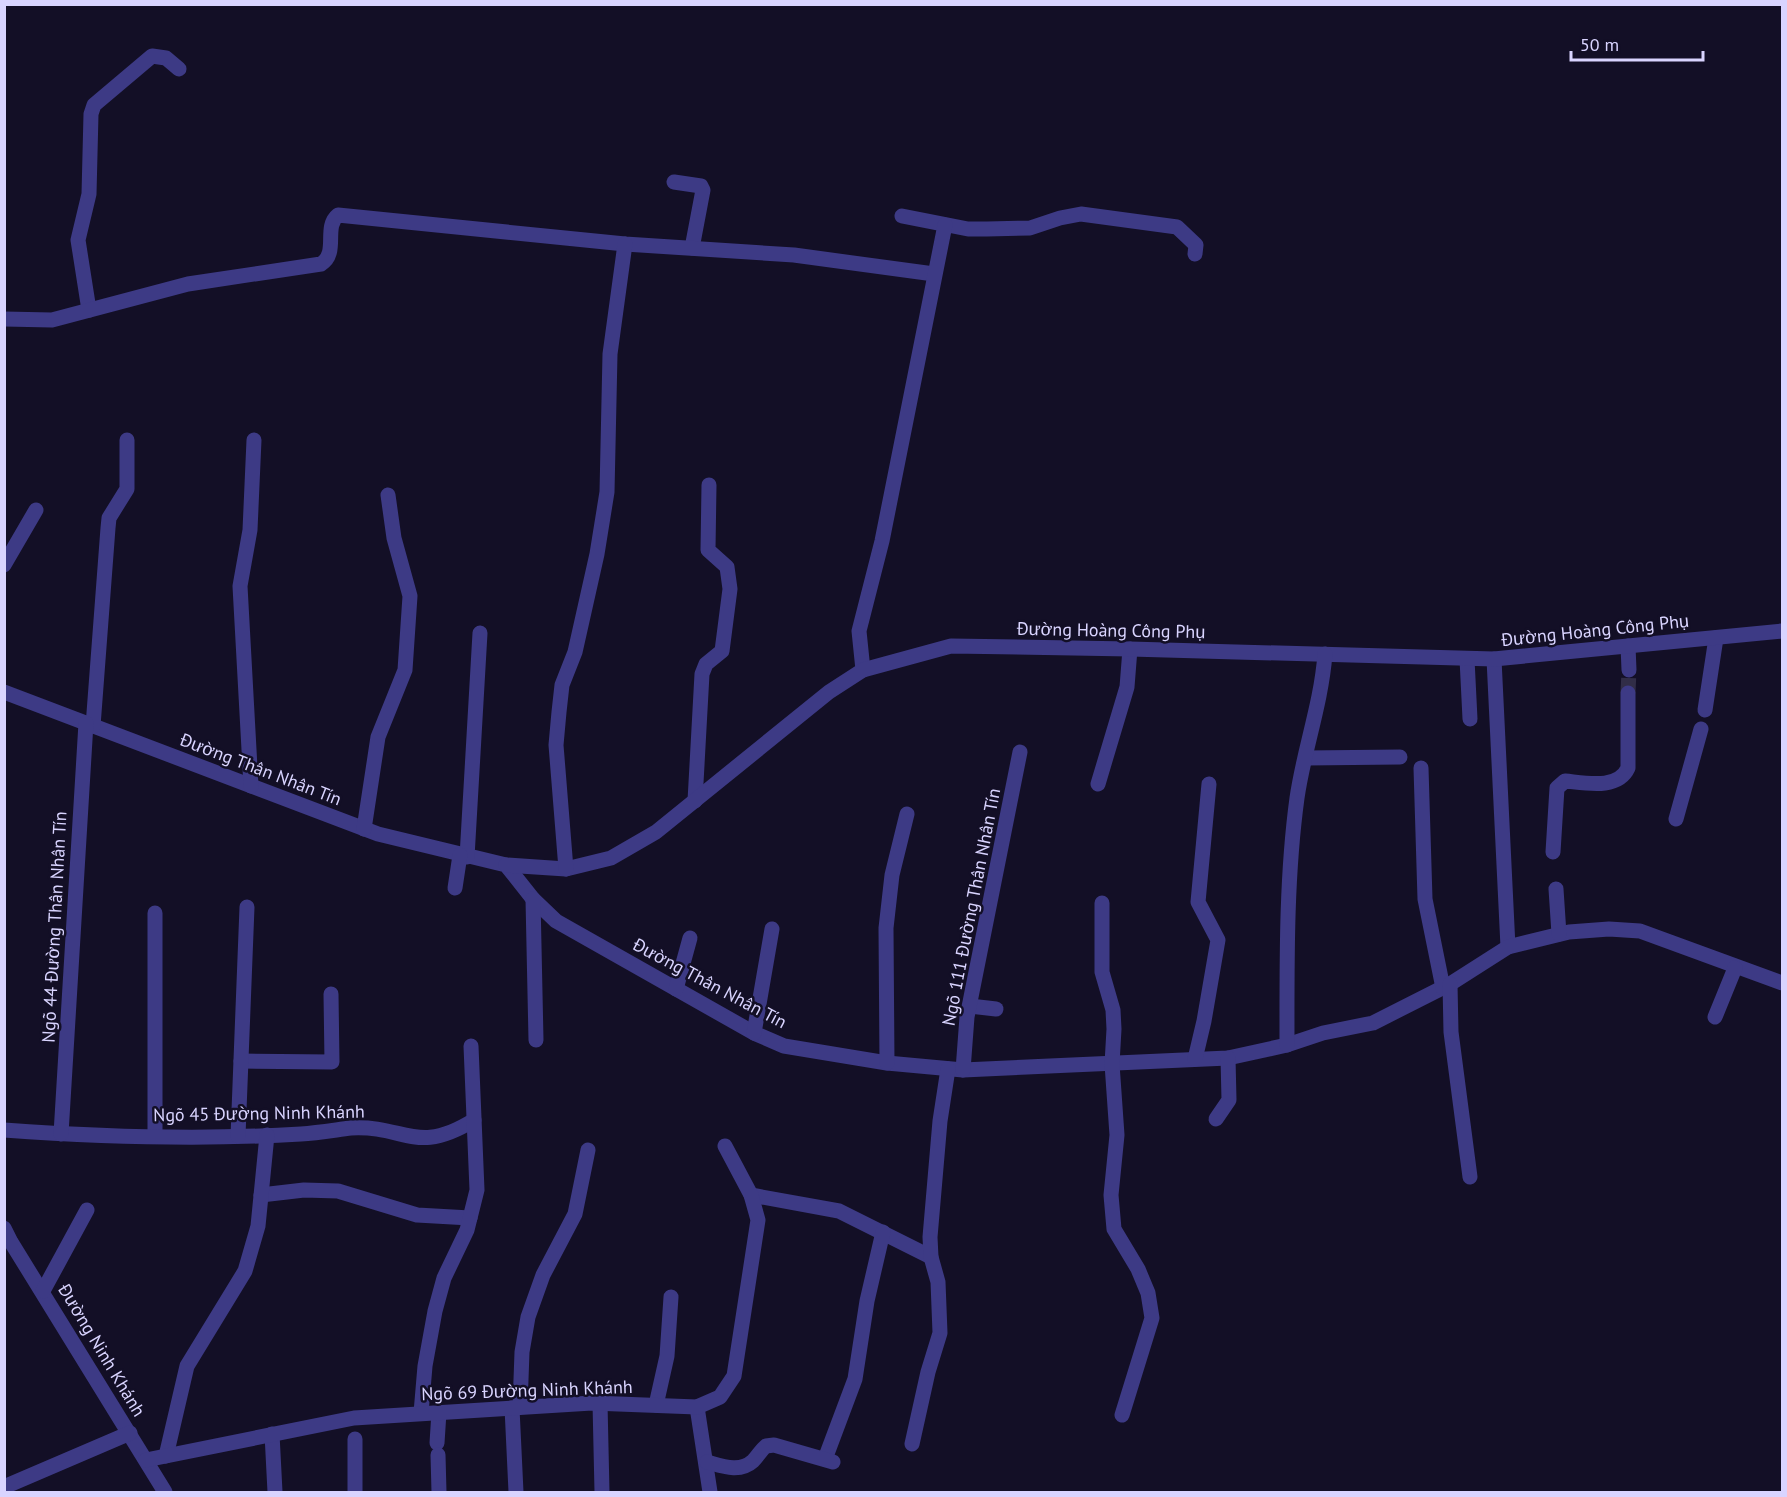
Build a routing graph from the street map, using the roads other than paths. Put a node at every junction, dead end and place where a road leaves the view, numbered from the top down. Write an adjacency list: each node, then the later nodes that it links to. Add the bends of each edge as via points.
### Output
1 (179, 69): 9 (street, via 166,58 152,56 94,105 89,123 88,194 78,240)
2 (674, 182): 6 (street, via 701,186 703,190)
3 (902, 216): 4 (street)
4 (945, 225): 7 (street, via 968,229 1030,228 1081,214 1177,227 1196,245); 8 (street)
5 (625, 244): 6 (street); 9 (street, via 338,215 332,224 330,255 321,264 188,284); 47 (street, via 610,354 607,492 597,554 575,652 562,686 559,712 556,745)
6 (692, 248): 8 (street, via 794,255)
7 (1195, 254)
8 (934, 274): 26 (street, via 882,541 859,631)
9 (89, 310): 10 (street, via 52,320)
10 (4, 319)
11 (127, 440): 31 (street, Ngõ 44 Đường Thân Nhân Tín, via 127,489 109,518)
12 (254, 440): 39 (street, via 250,530 240,585)
13 (709, 485): 40 (street, via 708,550 727,567 730,589 722,651 706,664 702,674)
14 (388, 495): 43 (street, via 394,538 410,596 405,670 378,737)
15 (36, 510): 16 (street)
16 (4, 566)
17 (1782, 631): 19 (street, Đường Hoàng Công Phụ)
18 (480, 633): 45 (street)
19 (1716, 638): 20 (street, Đường Hoàng Công Phụ); 29 (street)
20 (1628, 646): 24 (street, Đường Hoàng Công Phụ); 25 (street)
21 (1131, 649): 22 (street, Đường Hoàng Công Phụ); 26 (street, Đường Hoàng Công Phụ, via 951,646); 37 (street, via 1127,687)
22 (1324, 654): 23 (street, Đường Hoàng Công Phụ); 35 (street, via 1322,690)
23 (1467, 659): 24 (street, Đường Hoàng Công Phụ); 30 (street)
24 (1494, 659): 57 (street)
25 (1629, 669)
26 (863, 670): 40 (street, Đường Hoàng Công Phụ)
27 (4, 692): 31 (street, Đường Thân Nhân Tín)
28 (1628, 693): 44 (street, via 1628,768 1624,777 1589,784 1565,781 1557,789)
29 (1705, 710)
30 (1470, 719)
31 (90, 724): 39 (street, Đường Thân Nhân Tín); 79 (street, Ngõ 44 Đường Thân Nhân Tín)
32 (1701, 729): 42 (street)
33 (1020, 752): 63 (street, Ngõ 111 Đường Thân Nhân Tín)
34 (1400, 757): 35 (street)
35 (1306, 758): 68 (street, via 1292,840)
36 (1421, 768): 60 (street, via 1425,899)
37 (1098, 784)
38 (1209, 784): 71 (street, via 1198,902 1218,940)
39 (251, 786): 43 (street, Đường Thân Nhân Tín)
40 (695, 801): 47 (street, Đường Hoàng Công Phụ, via 656,832 610,858)
41 (907, 814): 73 (street, via 892,875 886,928)
42 (1676, 819)
43 (364, 829): 45 (street, Đường Thân Nhân Tín)
44 (1553, 852)
45 (463, 856): 46 (street, Đường Thân Nhân Tín); 48 (street)
46 (506, 865): 47 (street, Đường Hoàng Công Phụ); 50 (street, Đường Thân Nhân Tín)
47 (566, 869)
48 (455, 888)
49 (1556, 889): 55 (street)
50 (532, 899): 61 (street, Đường Thân Nhân Tín, via 556,921); 67 (street)
51 (1102, 903): 74 (street, via 1102,972 1113,1010)
52 (247, 907): 72 (street)
53 (154, 913): 80 (street)
54 (772, 929): 66 (street)
55 (1559, 934): 57 (street, Đường Thân Nhân Tín); 58 (street, Đường Thân Nhân Tín, via 1609,929 1640,931)
56 (690, 938): 61 (street)
57 (1508, 946): 60 (street, Đường Thân Nhân Tín)
58 (1735, 968): 59 (street, Đường Thân Nhân Tín); 65 (street)
59 (1782, 983)
60 (1446, 986): 68 (street, Đường Thân Nhân Tín, via 1373,1023); 85 (street)
61 (676, 989): 66 (street, Đường Thân Nhân Tín)
62 (331, 994): 72 (street, via 332,1062)
63 (970, 1006): 64 (street); 75 (street, Ngõ 111 Đường Thân Nhân Tín)
64 (996, 1009)
65 (1714, 1017)
66 (754, 1033): 73 (street, Đường Thân Nhân Tín, via 784,1046)
67 (536, 1040)
68 (1287, 1045): 70 (street, Đường Thân Nhân Tín)
69 (471, 1046): 77 (street)
70 (1228, 1058): 71 (street, Đường Thân Nhân Tín); 76 (street, via 1229,1100)
71 (1195, 1059): 74 (street, Đường Thân Nhân Tín)
72 (241, 1061): 82 (street)
73 (887, 1063): 75 (street, Đường Thân Nhân Tín)
74 (1112, 1064): 75 (street, Đường Thân Nhân Tín); 101 (street, via 1118,1135 1111,1195 1114,1229 1145,1285 1152,1318)
75 (956, 1069): 92 (street, Ngõ 111 Đường Thân Nhân Tín, via 939,1121)
76 (1216, 1119)
77 (474, 1120): 81 (street, Ngõ 45 Đường Ninh Khánh, via 453,1133 430,1139 353,1128); 89 (street, via 477,1190)
78 (4, 1130): 79 (street, Ngõ 45 Đường Ninh Khánh)
79 (61, 1134): 80 (street, Ngõ 45 Đường Ninh Khánh)
80 (155, 1135): 82 (street, Ngõ 45 Đường Ninh Khánh)
81 (267, 1135): 82 (street, Ngõ 45 Đường Ninh Khánh); 86 (street)
82 (238, 1136)
83 (725, 1146): 87 (street)
84 (588, 1150): 98 (street, via 575,1214 543,1275 528,1317)
85 (1470, 1177)
86 (261, 1195): 89 (street, via 339,1191 417,1215); 106 (street, via 258,1226 245,1271 187,1366)
87 (751, 1195): 91 (street, via 839,1211); 97 (street, via 758,1220 735,1376 720,1397)
88 (87, 1210): 93 (street)
89 (470, 1218): 100 (street, via 444,1278 435,1311)
90 (4, 1228): 93 (street, Đường Ninh Khánh)
91 (883, 1232): 92 (street); 108 (street, via 855,1379 830,1461 774,1445 766,1446 744,1466 725,1467)
92 (931, 1257): 105 (street, Ngõ 111 Đường Thân Nhân Tín, via 938,1282 940,1333)
93 (43, 1291): 102 (street, Đường Ninh Khánh)
94 (671, 1297): 96 (street, via 667,1356)
95 (600, 1403): 96 (street, Ngõ 69 Đường Ninh Khánh); 98 (street, Ngõ 69 Đường Ninh Khánh); 115 (street)
96 (656, 1405): 97 (street, Ngõ 69 Đường Ninh Khánh)
97 (697, 1407): 108 (street)
98 (516, 1408): 99 (street, Ngõ 69 Đường Ninh Khánh); 114 (street)
99 (439, 1412): 100 (street, Ngõ 69 Đường Ninh Khánh); 113 (street)
100 (421, 1413): 103 (street, Ngõ 69 Đường Ninh Khánh, via 354,1418)
101 (1122, 1415)
102 (130, 1433): 107 (street, Đường Ninh Khánh); 109 (street)
103 (272, 1434): 106 (street, Ngõ 69 Đường Ninh Khánh); 111 (street)
104 (355, 1439): 112 (street)
105 (912, 1444)
106 (166, 1456): 107 (street, Ngõ 69 Đường Ninh Khánh)
107 (146, 1460): 110 (street, Đường Ninh Khánh)
108 (707, 1462): 116 (street)
109 (4, 1487)
110 (165, 1492)
111 (275, 1492)
112 (355, 1492)
113 (439, 1492)
114 (516, 1492)
115 (602, 1492)
116 (710, 1492)

